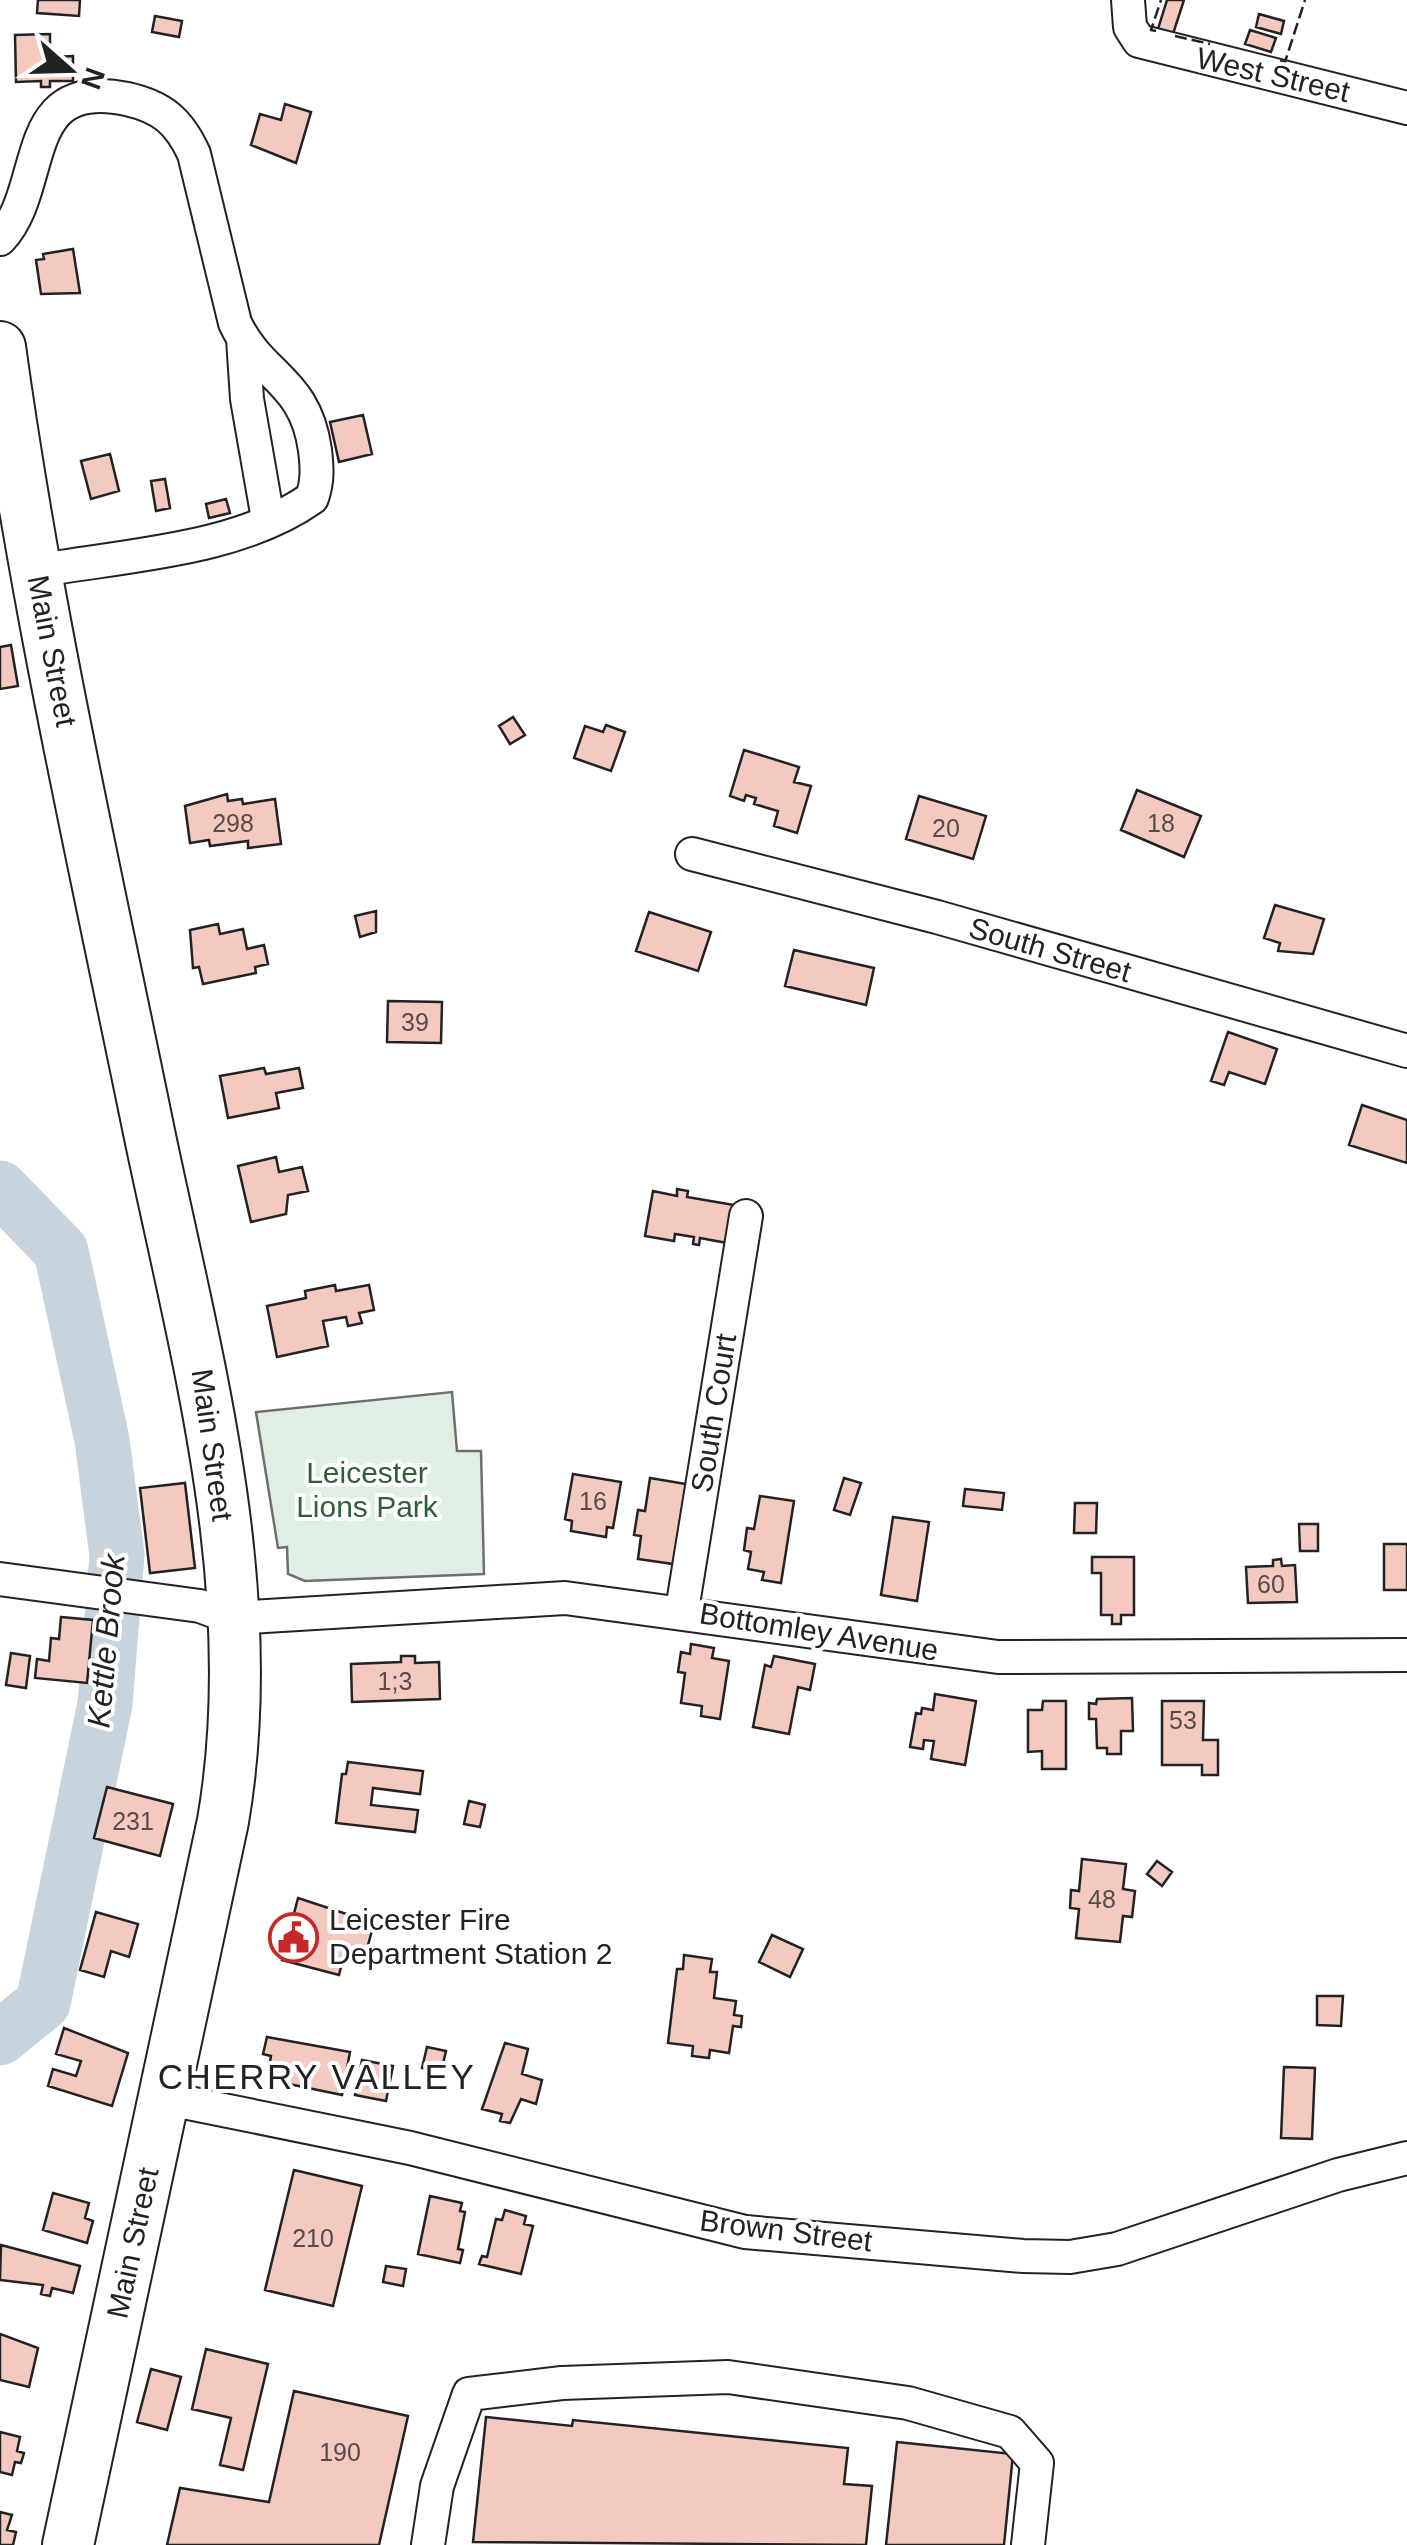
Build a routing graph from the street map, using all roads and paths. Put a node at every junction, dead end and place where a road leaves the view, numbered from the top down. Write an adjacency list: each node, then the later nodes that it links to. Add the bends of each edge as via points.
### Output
1 (1128, 0): 2 (street, West Street, via 1138,41)
2 (1407, 108)
3 (0, 239): 4 (street, via 21,206 47,122 58,109 97,98 147,104 168,114 194,154)
4 (243, 339): 6 (street); 6 (street, via 301,400 318,472 312,498)
5 (0, 347): 7 (highway, Main Street)
6 (268, 519): 7 (street, via 200,542)
7 (36, 571): 13 (highway, Main Street, via 204,1378)
8 (692, 854): 9 (street, South Street)
9 (1407, 1051)
10 (746, 1216): 12 (street, South Court)
11 (0, 1578): 13 (street, via 200,1606)
12 (682, 1610): 13 (street, Bottomley Avenue, via 565,1598); 14 (street, Bottomley Avenue, via 998,1656)
13 (232, 1618): 15 (highway, Main Street, via 232,1767)
14 (1407, 1655)
15 (164, 2098): 16 (street, Brown Street, via 410,2148 745,2232 1023,2256 1117,2250); 17 (highway, Main Street)
16 (1407, 2158)
17 (68, 2545)
18 (428, 2545): 19 (street, via 437,2486 470,2394 728,2377 908,2403 1010,2432 1037,2463)
19 (1028, 2545)

